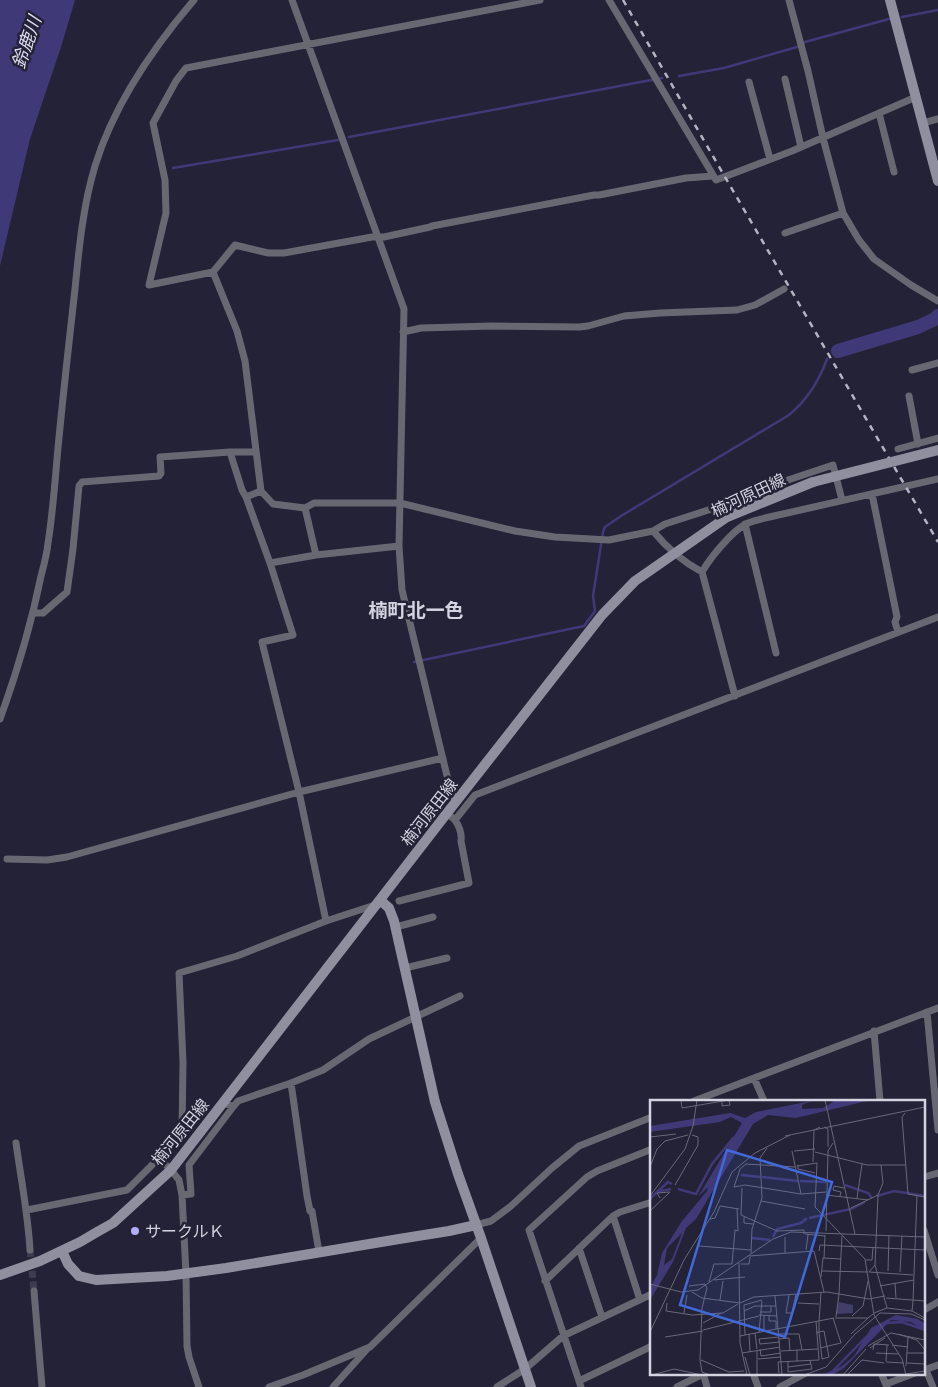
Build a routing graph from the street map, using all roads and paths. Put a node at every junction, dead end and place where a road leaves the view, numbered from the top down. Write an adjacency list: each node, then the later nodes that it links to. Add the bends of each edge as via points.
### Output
1 (194, 0): 50 (street, via 133,82 119,106 95,166 85,207 79,254 48,543)
2 (292, 0): 7 (street)
3 (540, 0): 7 (street)
4 (609, 0): 18 (street)
5 (789, 0): 14 (street)
6 (890, 0): 10 (main road)
7 (308, 44): 22 (street); 23 (street, via 186,68 153,123 165,180 166,213 148,285)
8 (785, 79): 15 (street)
9 (749, 82): 16 (street)
10 (916, 96): 11 (street); 13 (main road)
11 (879, 113): 14 (street); 17 (street)
12 (938, 119): 13 (street)
13 (923, 123): 19 (main road)
14 (822, 138): 15 (street); 20 (street)
15 (801, 146): 16 (street)
16 (770, 159): 18 (street, via 716,180)
17 (894, 172)
18 (713, 176): 22 (street, via 686,178)
19 (938, 181)
20 (843, 213): 21 (street); 25 (street, via 874,258 911,286)
21 (785, 233)
22 (378, 236): 23 (street, via 284,253 268,253 235,245); 26 (street, via 404,309)
23 (213, 272): 35 (street, via 237,331 245,361)
24 (784, 290): 26 (street, via 738,310 624,316 579,327 420,328)
25 (938, 301)
26 (403, 332): 41 (street)
27 (938, 364): 28 (street)
28 (912, 370)
29 (909, 396): 31 (street)
30 (938, 438): 31 (street)
31 (918, 444): 32 (street)
32 (898, 449)
33 (938, 450): 46 (main road, 楠河原田線, bridge, via 814,482 727,517)
34 (230, 452): 35 (street); 39 (street); 50 (street, via 160,457 159,476 82,482 78,486 67,592 43,613)
35 (255, 452): 37 (street)
36 (938, 479): 38 (street)
37 (261, 491): 39 (street); 42 (street, via 273,504)
38 (872, 494): 40 (street); 52 (street)
39 (246, 497): 48 (street)
40 (842, 500): 43 (street); 44 (street, via 833,465 665,524)
41 (400, 503): 42 (street, via 314,503); 44 (street, via 515,532 555,538 601,540); 45 (street)
42 (305, 508): 47 (street)
43 (745, 524): 49 (street); 53 (street)
44 (654, 532): 46 (street)
45 (399, 546): 47 (street); 56 (street, via 402,590)
46 (674, 553): 49 (street); 58 (main road, 楠河原田線, via 635,582 602,616)
47 (316, 555): 48 (street)
48 (270, 563): 57 (street, via 293,635 262,642)
49 (702, 572): 54 (street)
50 (34, 613): 55 (street)
51 (938, 617): 52 (street)
52 (898, 632): 54 (street)
53 (776, 652)
54 (734, 696): 60 (street, via 475,795)
55 (0, 719)
56 (443, 758): 57 (street); 58 (street)
57 (299, 792): 61 (street, via 67,857); 65 (street)
58 (455, 802): 59 (main road, 楠河原田線)
59 (447, 813): 60 (street); 63 (main road, 楠河原田線)
60 (455, 820): 62 (street, via 462,837 469,884)
61 (7, 859)
62 (399, 901)
63 (378, 902): 65 (street); 66 (main road, via 389,908); 79 (main road, 楠河原田線)
64 (434, 917): 66 (street)
65 (326, 922): 85 (street, via 237,956 179,973 182,1132)
66 (396, 927): 68 (main road)
67 (447, 958): 68 (street)
68 (405, 968): 72 (main road)
69 (460, 996): 72 (street)
70 (938, 1008): 71 (street)
71 (927, 1012): 73 (street); 82 (street)
72 (416, 1018): 75 (street, via 369,1039 323,1070); 91 (main road, via 435,1102)
73 (874, 1032): 74 (street); 78 (street)
74 (754, 1078): 76 (street); 77 (street)
75 (291, 1083): 80 (street, via 238,1101); 97 (street)
76 (697, 1100)
77 (764, 1100)
78 (880, 1100)
79 (223, 1102): 80 (street); 86 (main road, 楠河原田線)
80 (233, 1107): 87 (street, via 189,1165 190,1194)
81 (650, 1118): 91 (street, via 579,1146 511,1206 491,1220)
82 (938, 1130)
83 (16, 1143): 89 (street)
84 (650, 1150): 101 (street, via 587,1177 529,1230)
85 (159, 1158): 86 (street); 89 (street, via 127,1190)
86 (171, 1170): 87 (street, via 180,1180); 96 (main road, 楠河原田線, via 113,1222)
87 (182, 1195): 98 (street)
88 (650, 1203): 90 (street)
89 (27, 1210): 95 (street)
90 (613, 1216): 94 (street); 104 (street)
91 (476, 1225): 93 (main road); 97 (main road)
92 (926, 1236): 99 (street)
93 (481, 1238): 109 (street); 112 (main road)
94 (579, 1248): 101 (street); 107 (street)
95 (30, 1250)
96 (62, 1251): 98 (main road, via 79,1276 96,1280); 100 (main road, 楠河原田線)
97 (319, 1252): 98 (main road)
98 (186, 1274): 122 (street, via 187,1346)
99 (938, 1274)
100 (0, 1275)
101 (545, 1280): 108 (street)
102 (34, 1291): 121 (street)
103 (650, 1295): 104 (street)
104 (640, 1300): 107 (street)
105 (938, 1302): 106 (street)
106 (926, 1309)
107 (602, 1318): 108 (street)
108 (563, 1336): 112 (street); 119 (street)
109 (370, 1347): 123 (street); 124 (street)
110 (650, 1347): 119 (street)
111 (938, 1365): 113 (street)
112 (526, 1369): 125 (street); 126 (main road)
113 (926, 1370)
114 (926, 1372): 131 (street)
115 (703, 1374): 127 (street); 128 (street)
116 (753, 1374): 129 (street)
117 (804, 1374): 130 (street)
118 (913, 1374): 120 (street)
119 (580, 1384)
120 (886, 1385)
121 (42, 1387)
122 (199, 1387)
123 (269, 1387)
124 (333, 1387)
125 (497, 1387)
126 (532, 1387)
127 (677, 1387)
128 (707, 1387)
129 (758, 1387)
130 (780, 1387)
131 (933, 1387)

